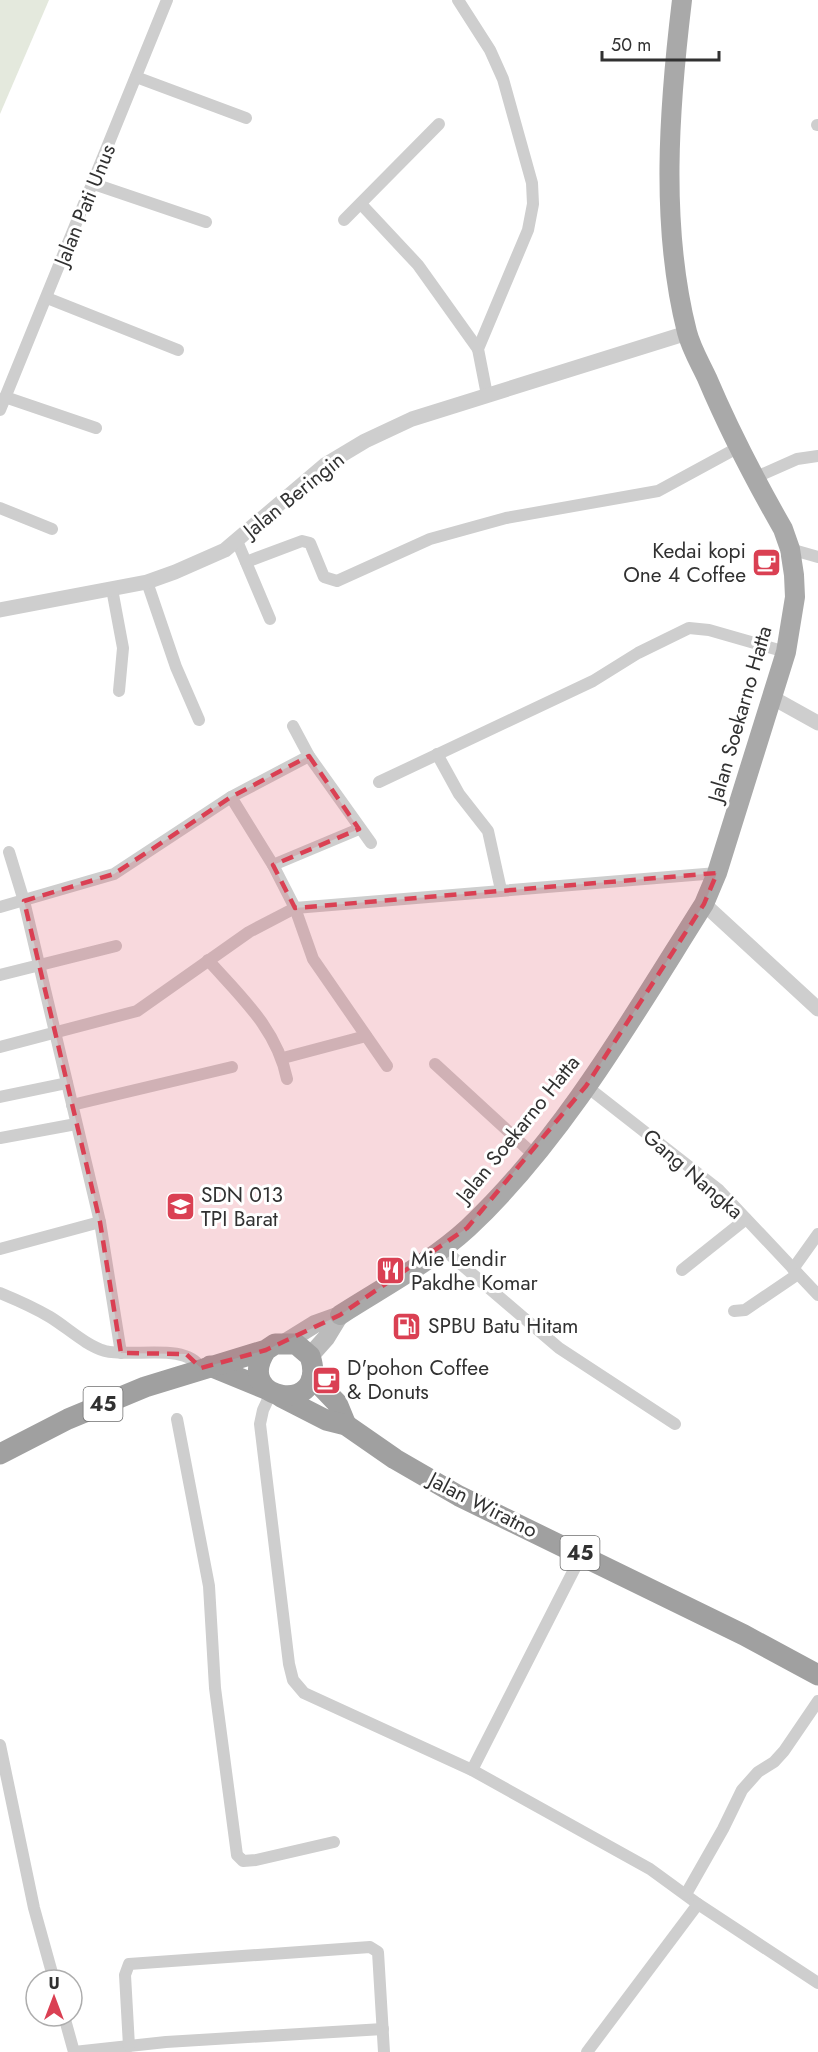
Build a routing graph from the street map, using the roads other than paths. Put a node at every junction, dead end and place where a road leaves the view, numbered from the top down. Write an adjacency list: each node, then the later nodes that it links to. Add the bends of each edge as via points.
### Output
1 (167, 0): 4 (street, Jalan Pati Unus)
2 (458, 0): 13 (street, via 503,78 527,160 533,204 528,230)
3 (682, 0): 12 (main road, Jalan Soekarno Hatta, via 669,160 675,255)
4 (136, 77): 5 (street); 7 (street, Jalan Pati Unus)
5 (246, 118)
6 (439, 124): 8 (street)
7 (94, 184): 10 (street); 11 (street, Jalan Pati Unus)
8 (361, 204): 9 (street); 13 (street, via 418,265)
9 (344, 220)
10 (206, 222)
11 (47, 298): 14 (street); 16 (street, Jalan Pati Unus)
12 (687, 333): 15 (street, Jalan Beringin); 19 (main road, Jalan Soekarno Hatta)
13 (478, 349): 15 (street)
14 (178, 350)
15 (487, 395): 24 (street, Jalan Beringin, via 412,419 365,441 325,465)
16 (5, 397): 17 (street, Jalan Pati Unus); 18 (street)
17 (0, 410)
18 (96, 428)
19 (739, 447): 21 (main road, Jalan Soekarno Hatta); 27 (street, via 657,491 506,518 430,539 337,581 324,577 314,549 302,541)
20 (818, 456): 21 (street, via 797,459)
21 (754, 478): 25 (main road, Jalan Soekarno Hatta)
22 (0, 508): 23 (street)
23 (52, 529)
24 (237, 540): 27 (street); 28 (street, Jalan Beringin, via 225,550)
25 (790, 549): 26 (street); 32 (main road, Jalan Soekarno Hatta, via 795,597)
26 (818, 557)
27 (246, 562): 31 (street)
28 (147, 582): 29 (street, Jalan Beringin); 35 (street)
29 (112, 589): 30 (street, Jalan Beringin); 33 (street, via 124,661)
30 (0, 609)
31 (270, 619)
32 (786, 652): 34 (main road, Jalan Soekarno Hatta); 38 (street, via 689,628 638,652 593,681)
33 (119, 691)
34 (773, 698): 36 (street); 46 (main road, Jalan Soekarno Hatta)
35 (199, 720)
36 (818, 723)
37 (293, 726): 39 (street)
38 (437, 754): 40 (street); 47 (street, via 459,794 488,831)
39 (309, 756): 41 (street); 42 (street)
40 (379, 782)
41 (231, 797): 45 (street); 48 (street, via 114,874)
42 (359, 829): 43 (street); 45 (street)
43 (370, 843)
44 (9, 852): 48 (street)
45 (273, 864): 51 (street)
46 (717, 873): 47 (street); 49 (main road, Jalan Soekarno Hatta)
47 (501, 890): 51 (street)
48 (24, 901): 50 (street); 54 (street)
49 (704, 904): 56 (street); 66 (main road, Jalan Soekarno Hatta)
50 (0, 907)
51 (295, 908): 53 (street); 58 (street, via 313,959)
52 (116, 946): 54 (street)
53 (208, 960): 57 (street, via 137,1011); 60 (street, via 263,1022)
54 (39, 964): 55 (street); 57 (street)
55 (0, 975)
56 (818, 1010)
57 (55, 1034): 59 (street); 65 (street)
58 (366, 1036): 60 (street); 62 (street)
59 (0, 1047)
60 (283, 1058): 64 (street)
61 (435, 1065): 71 (street)
62 (387, 1066)
63 (232, 1067): 68 (street)
64 (287, 1079)
65 (67, 1083): 67 (street); 68 (street)
66 (586, 1086): 71 (main road, Jalan Soekarno Hatta); 72 (street, Gang Nangka, via 719,1190)
67 (0, 1097)
68 (72, 1105): 69 (street)
69 (76, 1124): 70 (street); 73 (street)
70 (0, 1138)
71 (534, 1155): 75 (main road, Jalan Soekarno Hatta, via 467,1228)
72 (746, 1219): 77 (street); 78 (street, Gang Nangka)
73 (99, 1222): 76 (street); 85 (street)
74 (818, 1234): 78 (street)
75 (442, 1248): 82 (main road, Jalan Soekarno Hatta); 91 (street, via 559,1348)
76 (0, 1249)
77 (682, 1270)
78 (796, 1271): 80 (street, Gang Nangka); 81 (street, via 745,1310)
79 (0, 1293): 85 (street, via 50,1317 104,1351)
80 (818, 1295)
81 (734, 1311)
82 (340, 1315): 83 (main road, Jalan Soekarno Hatta, via 315,1324); 86 (main road, Jalan Soekarno Hatta)
83 (286, 1342): 84 (highway, 45); 86 (highway, via 296,1344)
84 (266, 1350): 87 (highway, 45); 89 (highway, via 258,1370 260,1380)
85 (122, 1353): 87 (street, via 186,1354)
86 (310, 1356): 88 (highway)
87 (206, 1367): 89 (highway, 45); 93 (highway, 45, via 68,1419)
88 (312, 1377): 89 (highway, via 297,1394); 92 (highway, Jalan Wiratno / 45, via 337,1403)
89 (273, 1393): 92 (highway, Jalan Wiratno / 45, via 326,1420); 98 (street, via 260,1424 293,1680 304,1692)
90 (177, 1419): 100 (street, via 209,1586 215,1688 237,1855 243,1861 256,1860)
91 (675, 1424)
92 (346, 1425): 94 (highway, Jalan Wiratno / 45, via 459,1496)
93 (0, 1454)
94 (582, 1554): 95 (highway, Jalan Wiratno / 45); 98 (street)
95 (818, 1675)
96 (818, 1701): 101 (street, via 784,1751 742,1790)
97 (0, 1744): 99 (street)
98 (472, 1770): 101 (street, via 650,1869)
99 (5, 1806): 103 (street)
100 (334, 1842)
101 (686, 1894): 102 (street)
102 (698, 1904): 104 (street); 110 (street)
103 (51, 1968)
104 (818, 1983)
105 (67, 2028): 107 (street, via 74,2052)
106 (382, 2030): 107 (street, via 378,1952 370,1947 129,1964 125,1975); 108 (street); 109 (street)
107 (129, 2046): 108 (street)
108 (166, 2047)
109 (384, 2052)
110 (587, 2052)

